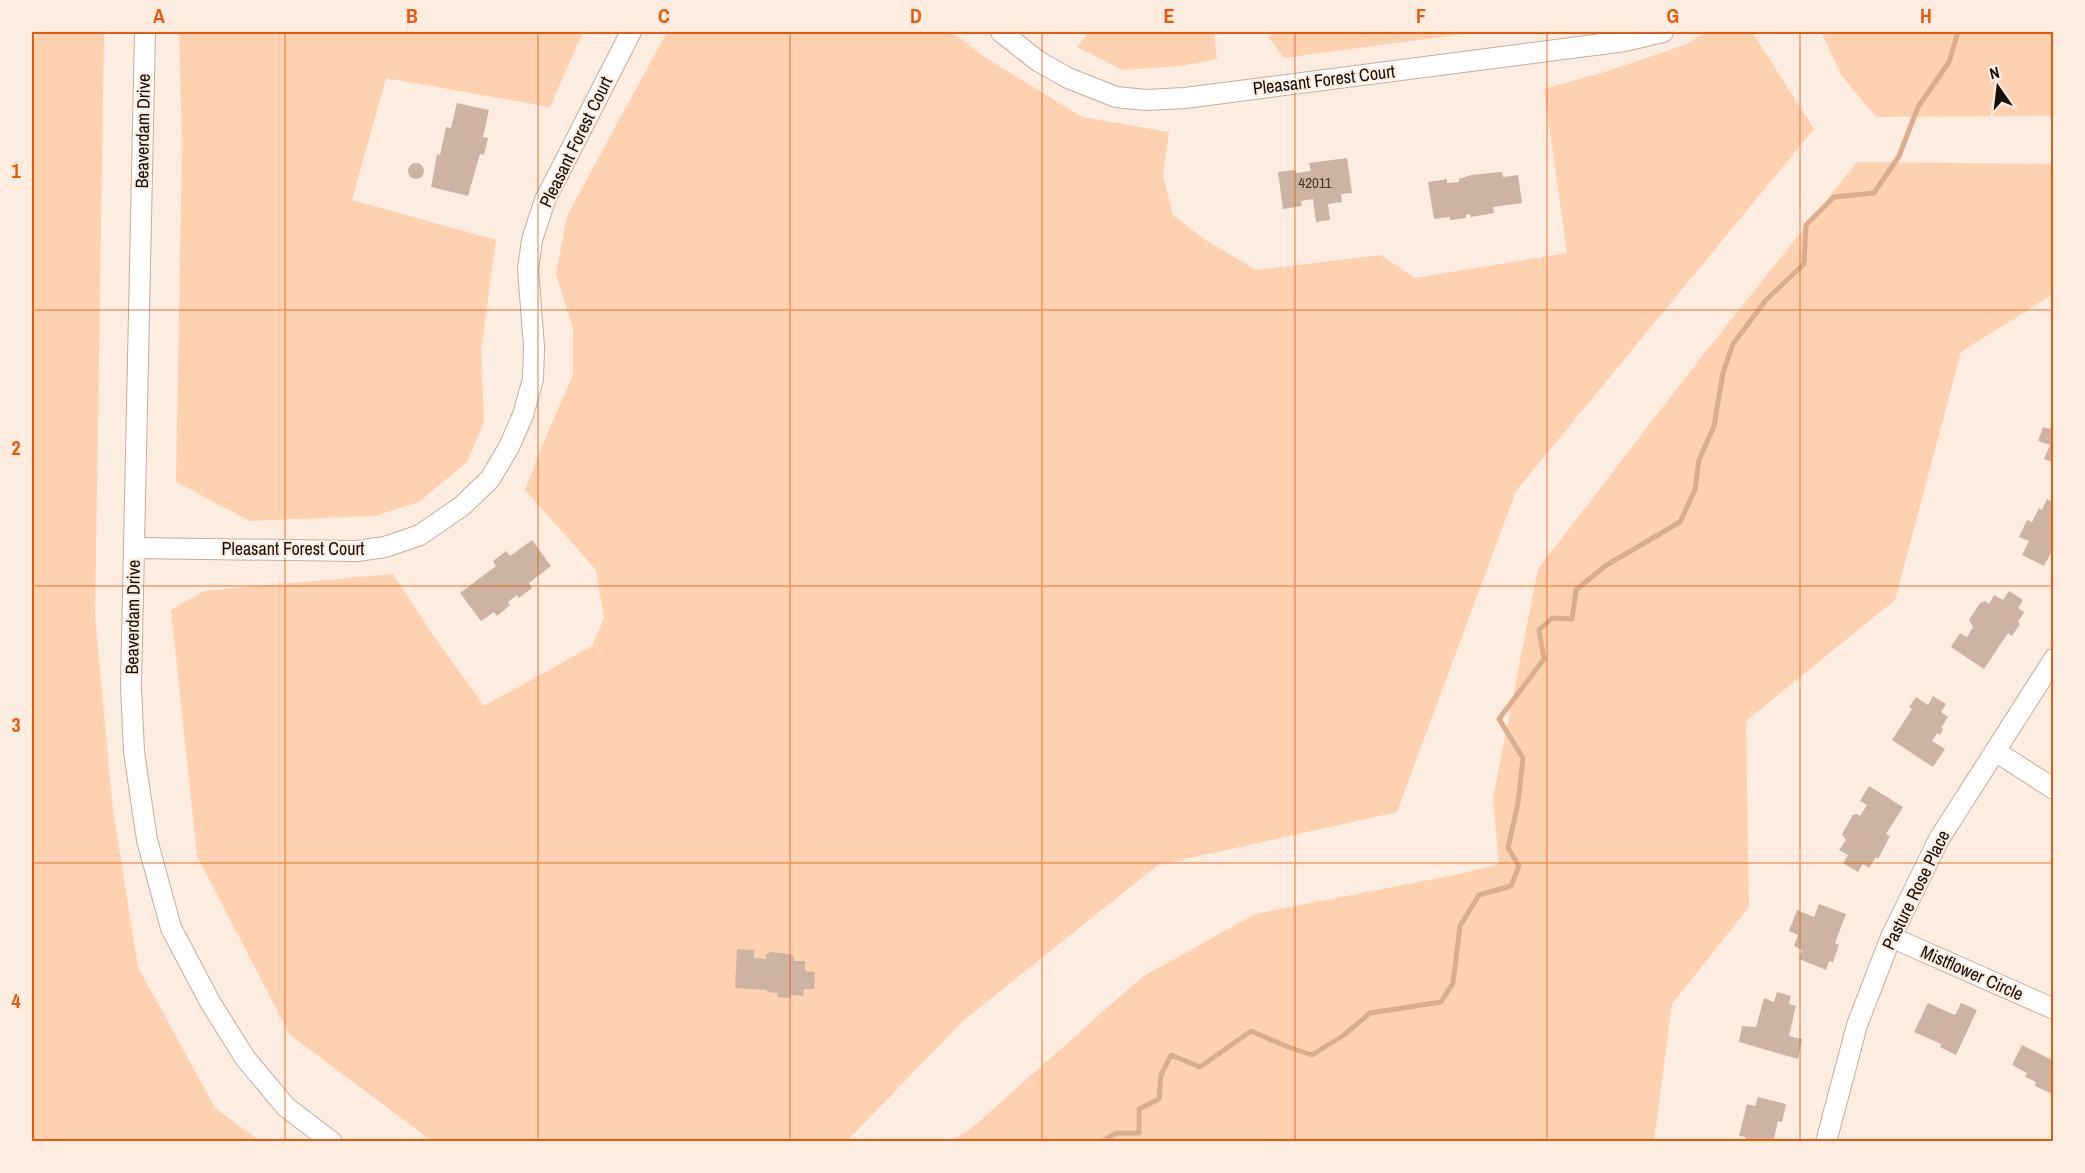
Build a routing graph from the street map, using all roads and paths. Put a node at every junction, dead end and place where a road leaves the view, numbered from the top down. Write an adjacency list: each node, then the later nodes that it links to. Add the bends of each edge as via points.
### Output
1 (145, 32): 5 (street, Beaverdam Drive)
2 (631, 32): 5 (street, Pleasant Forest Court, via 545,200 532,240 528,270 533,379 513,436 490,479 462,507 420,535 385,547 357,551)
3 (1001, 32): 4 (street, Pleasant Forest Court, via 1068,78 1116,97 1146,100 1625,41)
4 (1663, 32)
5 (134, 548): 11 (street, Beaverdam Drive, via 134,752 147,840 171,928 245,1058 286,1107)
6 (2054, 659): 7 (street, Pasture Rose Place)
7 (1995, 750): 8 (street); 9 (street, Pasture Rose Place, via 1939,839)
8 (2054, 789)
9 (1891, 937): 10 (street, Mistflower Circle); 12 (street, Pasture Rose Place, via 1857,1025)
10 (2054, 1009)
11 (332, 1142)
12 (1826, 1142)

